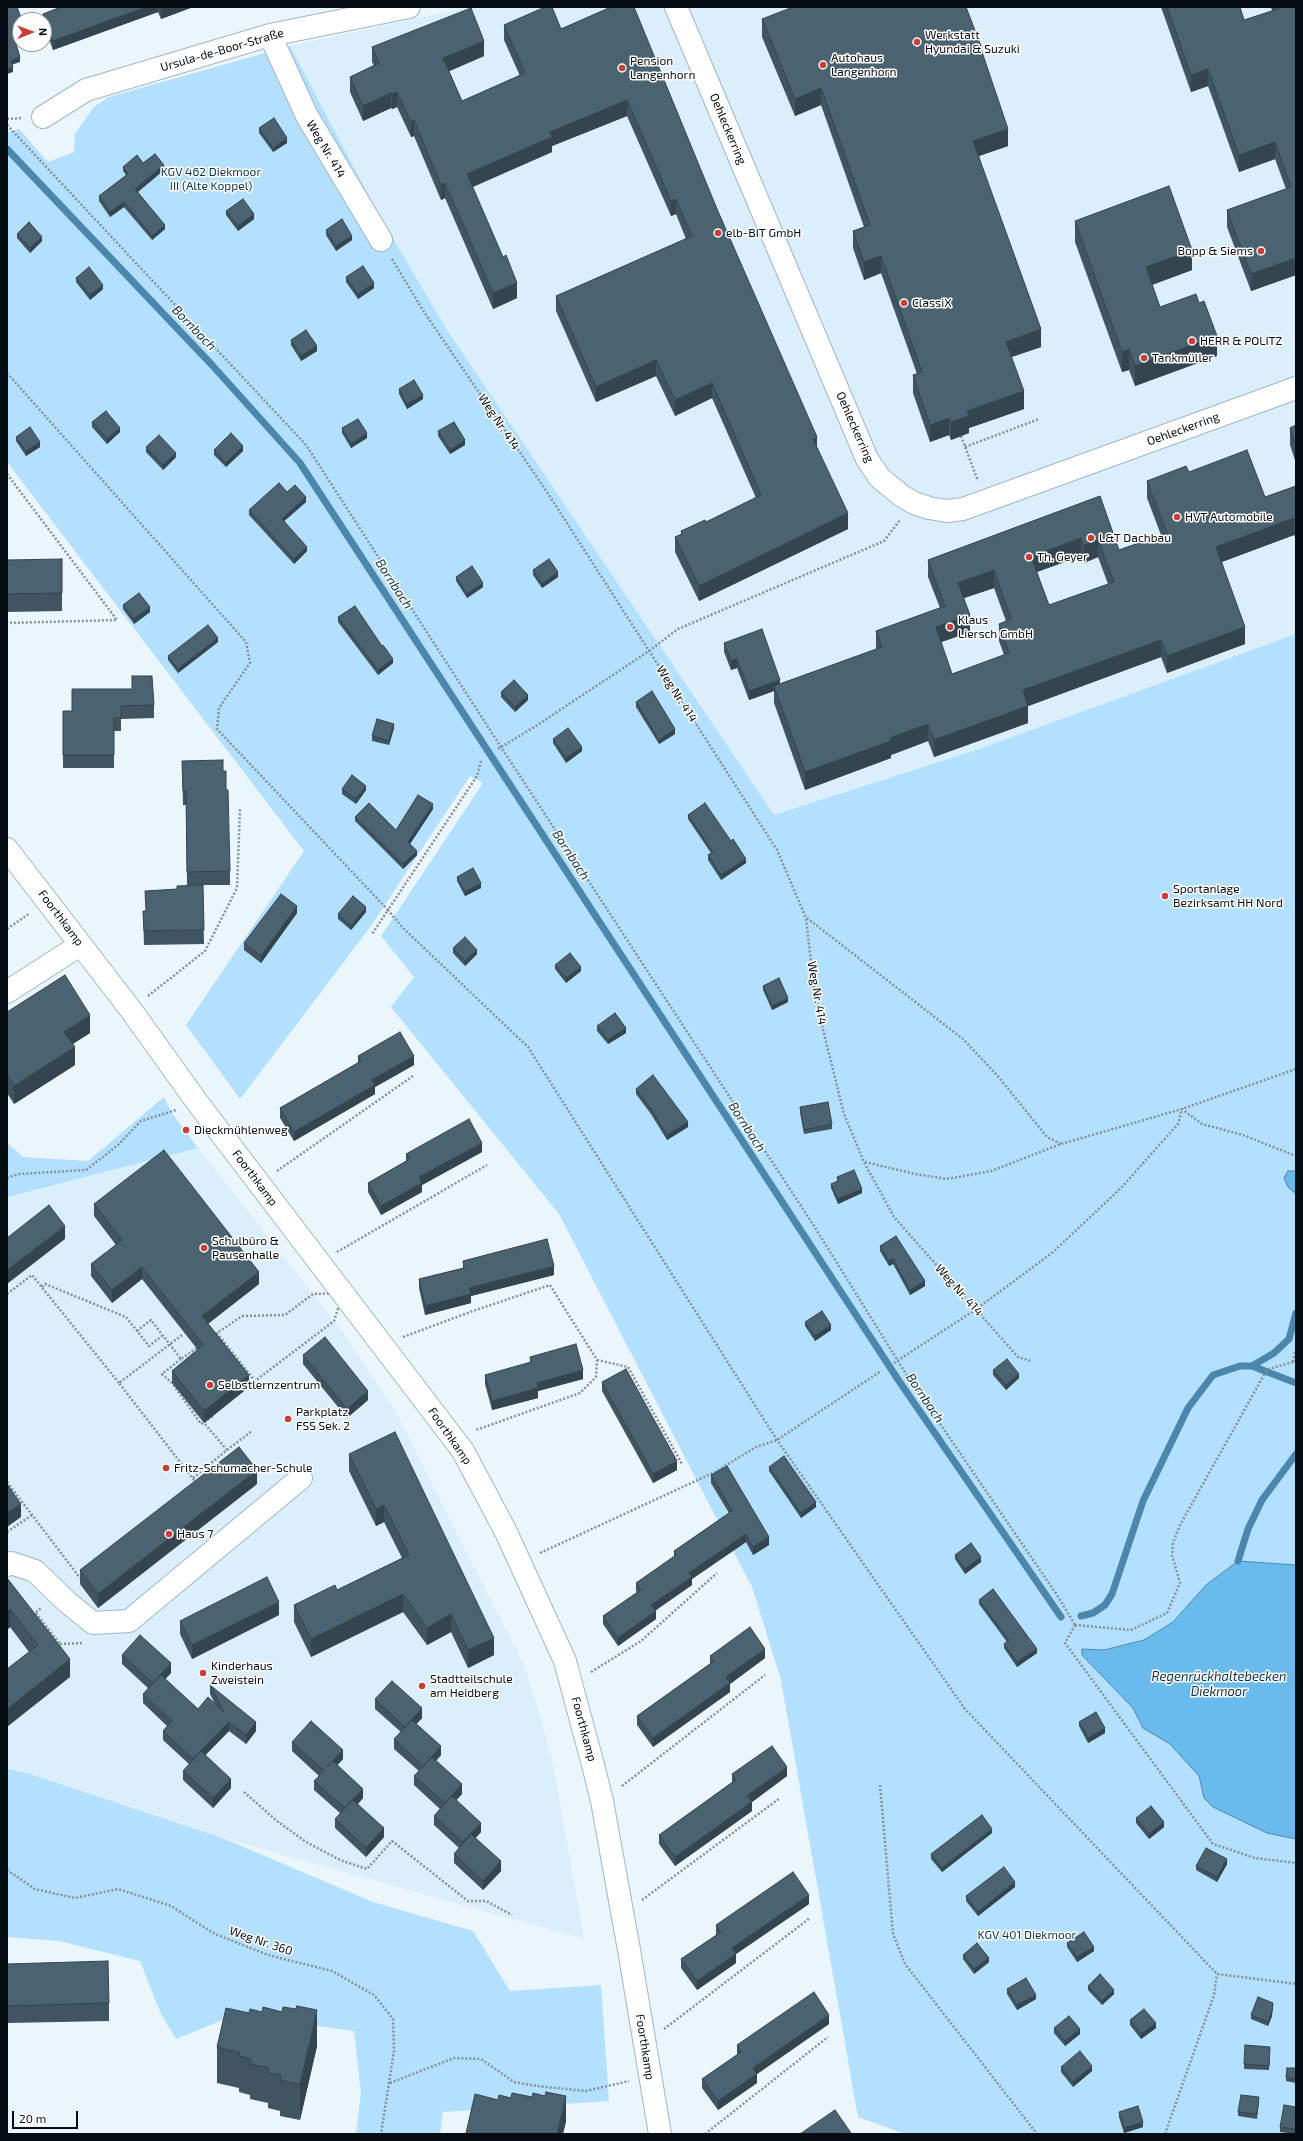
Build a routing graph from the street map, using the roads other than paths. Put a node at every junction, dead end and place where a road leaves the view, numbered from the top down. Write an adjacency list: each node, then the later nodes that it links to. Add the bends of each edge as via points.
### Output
1 (409, 7): 3 (street, Ursula-de-Boor-Straße)
2 (676, 7): 6 (street, Oehleckerring, via 867,459 889,487 914,503 947,510 963,509)
3 (270, 35): 4 (street, Ursula-de-Boor-Straße, via 86,90); 5 (street, Weg Nr. 414, via 307,116)
4 (43, 117)
5 (381, 240)
6 (1296, 388)
7 (7, 849): 8 (street, Foorthkamp)
8 (80, 945): 9 (street); 12 (street, Foorthkamp, via 454,1438 521,1562 565,1661 602,1801)
9 (7, 992)
10 (301, 1478): 11 (street, via 129,1621 93,1623 35,1571 11,1563)
11 (7, 1565)
12 (660, 2134)

